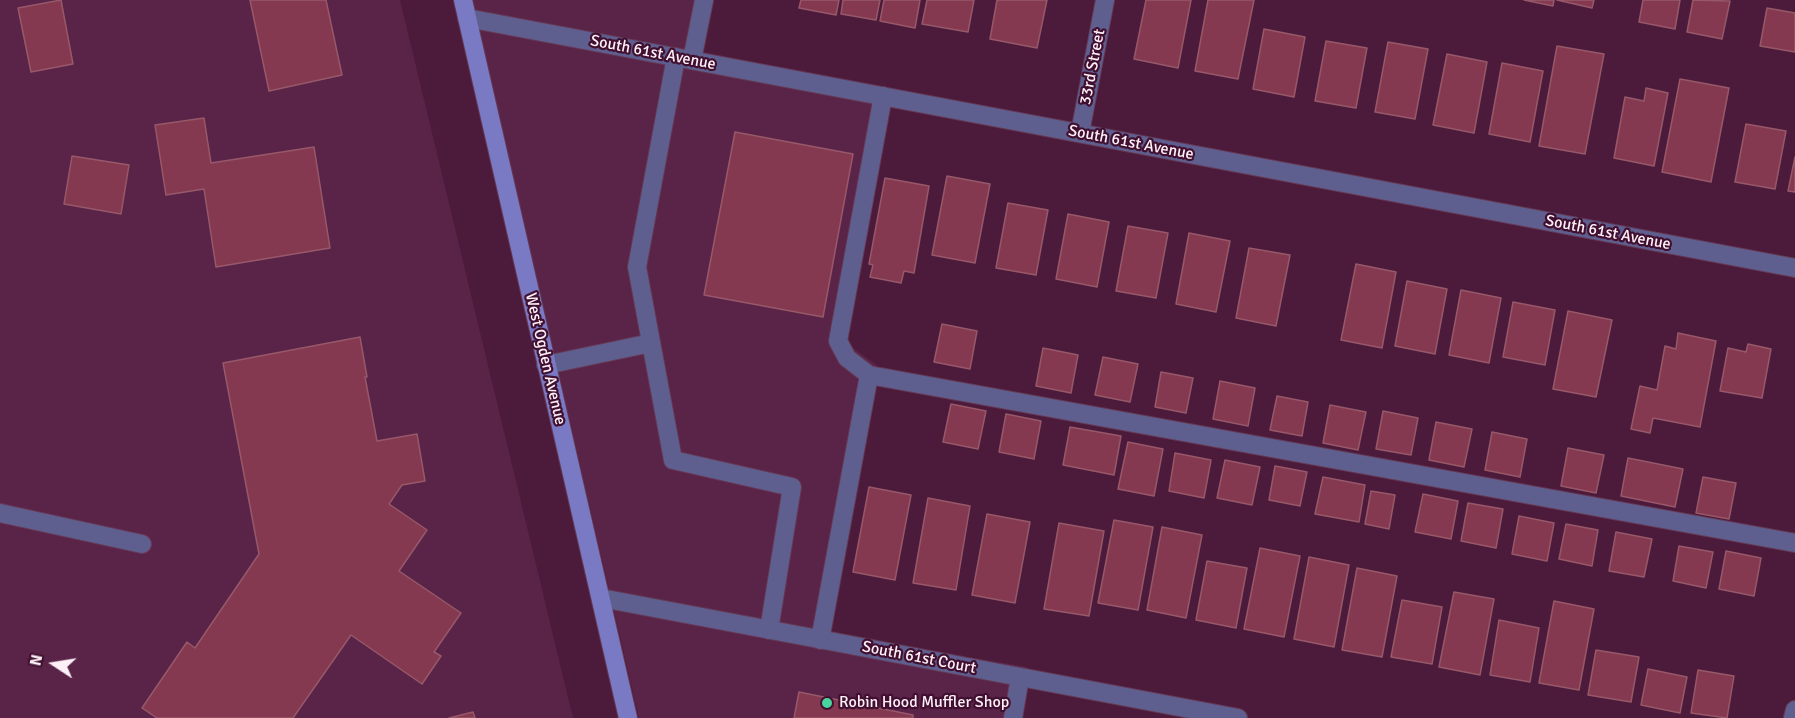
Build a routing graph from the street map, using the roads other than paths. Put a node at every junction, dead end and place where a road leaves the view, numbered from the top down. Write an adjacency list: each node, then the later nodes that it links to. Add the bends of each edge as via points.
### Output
1 (704, 0): 4 (street)
2 (1105, 0): 6 (street, 33rd Street)
3 (465, 9): 4 (street, South 61st Avenue); 9 (main road, West Ogden Avenue)
4 (684, 59): 5 (street, South 61st Avenue); 8 (street, via 637,267)
5 (883, 96): 6 (street, South 61st Avenue); 10 (street, via 838,341 847,358)
6 (1080, 133): 7 (street, South 61st Avenue)
7 (1795, 268)
8 (651, 343): 9 (street); 15 (street, via 673,460 792,487)
9 (546, 365): 14 (main road, West Ogden Avenue)
10 (869, 375): 12 (street); 16 (street)
11 (0, 513): 13 (street)
12 (1795, 543)
13 (142, 544)
14 (601, 598): 15 (street, South 61st Court); 19 (main road, West Ogden Avenue)
15 (769, 630): 16 (street, South 61st Court)
16 (820, 639): 17 (street, South 61st Court)
17 (1020, 677): 20 (street); 21 (street, South 61st Court)
18 (1795, 710): 22 (street)
19 (628, 718)
20 (1012, 718)
21 (1238, 718)
22 (1793, 718)

